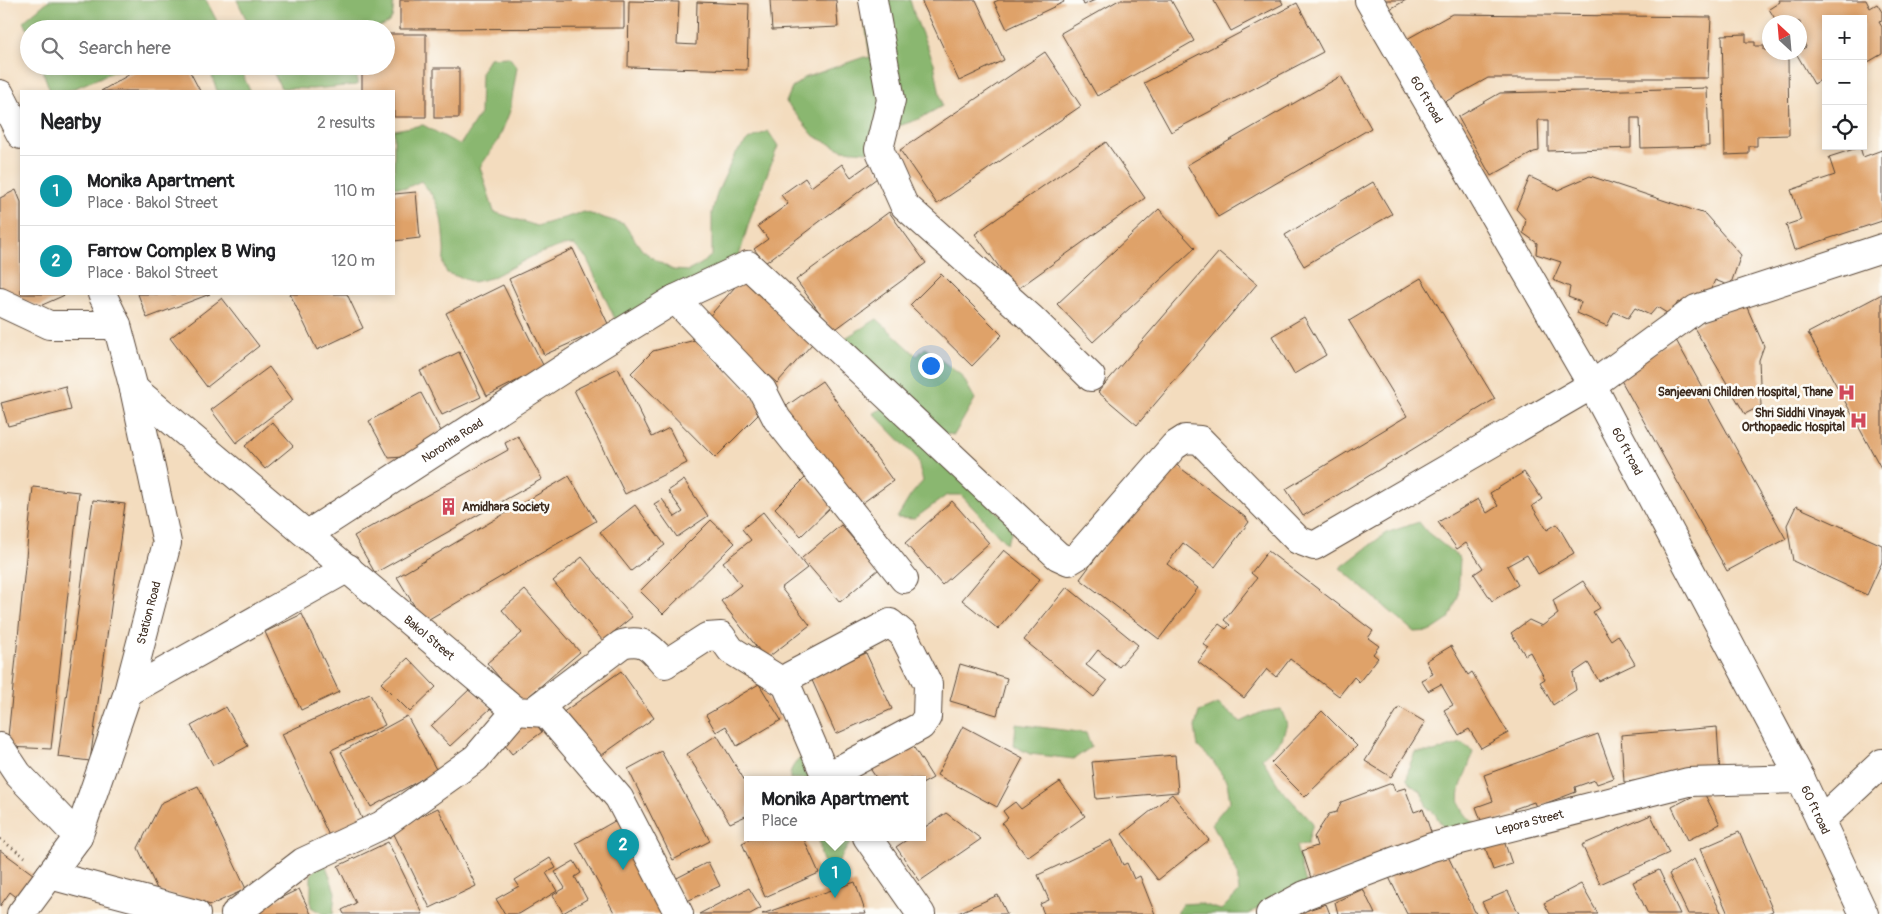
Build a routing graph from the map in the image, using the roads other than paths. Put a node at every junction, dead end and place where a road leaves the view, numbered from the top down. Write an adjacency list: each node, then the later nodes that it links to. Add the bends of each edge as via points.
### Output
1 (873, 0): 10 (street, via 891,100 879,149 904,205)
2 (1369, 0): 11 (street, 60 ft road)
3 (0, 94): 4 (street)
4 (20, 132)
5 (1882, 248): 11 (street, via 1696,309)
6 (103, 295): 9 (street, Station Road)
7 (675, 299): 11 (street, Noronha Road, via 748,265 1058,556 1069,561 1079,554 1174,446 1185,439 1200,440 1298,540 1314,546); 13 (street, Noronha Road); 15 (street, via 762,390 777,419)
8 (0, 302): 9 (street, via 49,325)
9 (118, 325): 12 (street, Station Road)
10 (1091, 376)
11 (1592, 385): 23 (street, 60 ft road)
12 (134, 389): 13 (street, Bakol Street); 17 (street, Station Road, via 167,543)
13 (308, 534): 14 (street, Bakol Street)
14 (348, 568): 17 (street); 18 (street, Bakol Street)
15 (904, 579)
16 (786, 684): 18 (street, via 731,650 721,636 707,637 665,664 649,646 633,641 622,644); 21 (street); 22 (street, via 790,676 890,623 903,634 928,684 927,717 921,726)
17 (128, 692): 25 (street, Station Road)
18 (524, 711): 30 (street, via 476,758 382,824 303,862); 31 (street, Bakol Street, via 546,713 619,798)
19 (0, 747): 25 (street, via 18,774)
20 (1882, 763): 24 (street)
21 (826, 776)
22 (831, 776)
23 (1801, 779): 24 (street, 60 ft road); 33 (street, Lepora Street, via 1688,782 1462,839 1304,895)
24 (1821, 820): 34 (street, 60 ft road)
25 (78, 837): 27 (street, Station Road)
26 (870, 841): 32 (street)
27 (50, 874): 28 (street, Station Road); 29 (street)
28 (21, 914)
29 (196, 914)
30 (235, 914)
31 (679, 914)
32 (921, 914)
33 (1270, 914)
34 (1864, 914)

